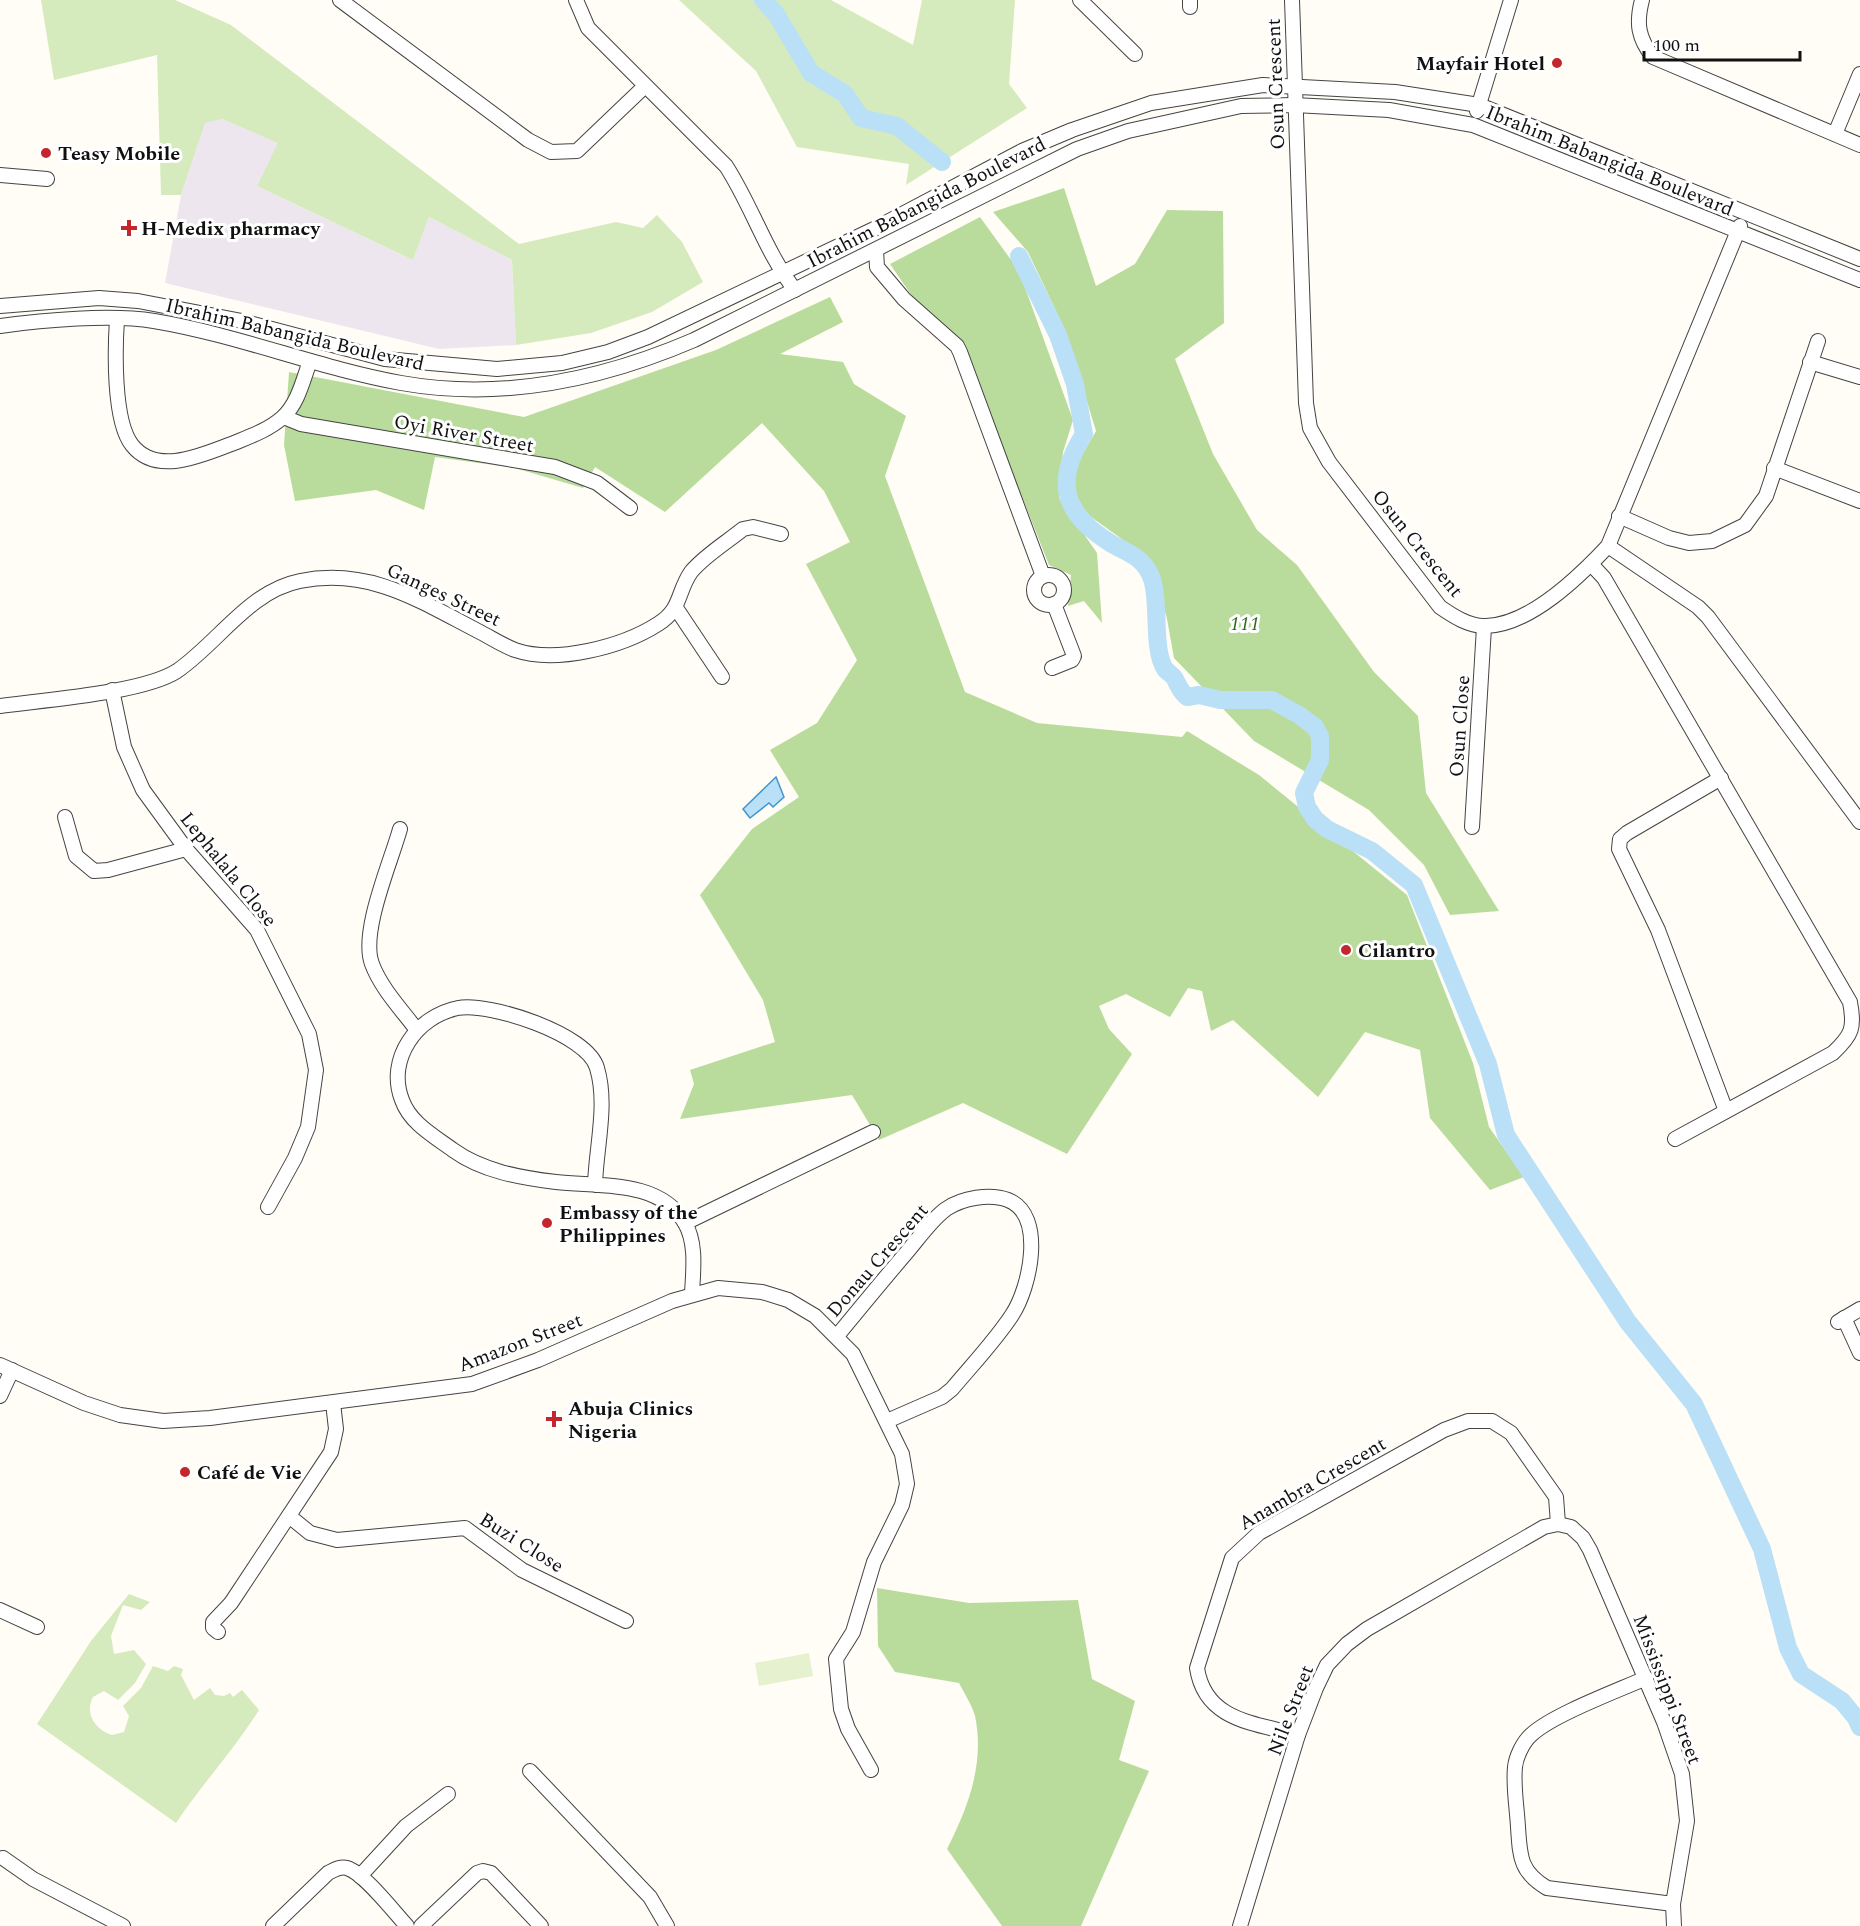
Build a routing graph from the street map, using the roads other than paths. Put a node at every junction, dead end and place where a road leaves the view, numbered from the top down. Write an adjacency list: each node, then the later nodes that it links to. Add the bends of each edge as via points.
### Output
1 (340, 0): 10 (street, via 528,140 551,152 577,151)
2 (576, 0): 10 (street, via 588,28)
3 (1080, 0): 7 (street)
4 (1292, 0): 9 (street, Osun Crescent)
5 (1642, 0): 14 (street, via 1638,31 1653,57)
6 (1506, 1): 12 (street)
7 (1135, 54)
8 (1860, 74): 14 (street)
9 (1294, 85): 11 (street, Osun Crescent); 12 (street, Ibrahim Babangida Boulevard, via 1395,92); 22 (street, Ibrahim Babangida Boulevard, via 1236,88 1151,104 1072,130)
10 (644, 87): 22 (street, via 726,166)
11 (1294, 105): 13 (street, Ibrahim Babangida Boulevard, via 1389,110); 20 (street, Ibrahim Babangida Boulevard, via 1241,106 1128,131 1039,166); 43 (street, Osun Crescent, via 1310,428 1329,462 1440,607 1460,620)
12 (1479, 105): 13 (street); 18 (street, Ibrahim Babangida Boulevard)
13 (1473, 125): 19 (street, Ibrahim Babangida Boulevard)
14 (1835, 134): 15 (street)
15 (1860, 145)
16 (0, 176): 17 (street)
17 (47, 179)
18 (1746, 213): 19 (street); 21 (street, Ibrahim Babangida Boulevard)
19 (1738, 232): 23 (street, Ibrahim Babangida Boulevard); 36 (street)
20 (876, 250): 24 (street, Ibrahim Babangida Boulevard); 40 (street, via 877,267 904,299 957,346)
21 (1860, 259)
22 (781, 272): 24 (street); 25 (street, Ibrahim Babangida Boulevard, via 648,337 608,352 562,363 496,369 385,359 242,321 138,301 99,298)
23 (1860, 280)
24 (795, 290): 29 (street, Ibrahim Babangida Boulevard, via 654,357 576,381 523,387 435,387)
25 (0, 306)
26 (117, 320): 27 (street, Ibrahim Babangida Boulevard, via 37,321); 29 (street, Ibrahim Babangida Boulevard, via 152,321 211,333); 32 (street, via 114,353 119,400 127,437 143,454 170,462 200,456 266,429)
27 (0, 326)
28 (1818, 342): 30 (street)
29 (310, 361): 32 (street, via 295,402)
30 (1810, 362): 31 (street); 33 (street)
31 (1860, 377)
32 (284, 417): 35 (street, Oyi River Street, via 301,424 555,467 597,483)
33 (1774, 468): 34 (street); 36 (street, via 1766,496 1755,514 1732,534 1712,541 1689,543 1669,538)
34 (1860, 501)
35 (630, 508)
36 (1619, 516): 38 (street)
37 (781, 534): 42 (street, Ganges Street, via 753,527 743,529 692,572)
38 (1608, 546): 39 (street); 50 (street, via 1708,617)
39 (1590, 564): 43 (street, via 1542,605 1510,623); 48 (street, via 1604,578)
40 (1043, 576): 41 (street, via 1035,583 1034,593 1044,604); 41 (street, via 1052,575 1063,584 1062,598)
41 (1054, 604): 44 (street, via 1074,656)
42 (676, 608): 45 (street); 46 (street, Ganges Street, via 661,623 624,641 571,654 541,655 514,650 386,586 358,578 298,581 251,605 176,672)
43 (1484, 627): 51 (street, Osun Close)
44 (1052, 668)
45 (722, 678)
46 (111, 690): 47 (street, Ganges Street); 53 (street, Lephalala Close, via 124,747 143,790)
47 (0, 706)
48 (1721, 778): 55 (street, via 1627,833 1620,839 1619,849 1658,930); 55 (street, via 1850,1002 1854,1022 1848,1039 1833,1053)
49 (65, 817): 53 (street, via 76,856 94,871)
50 (1860, 822)
51 (1472, 827)
52 (400, 829): 54 (street, via 369,949 376,973)
53 (186, 849): 59 (street, Lephalala Close, via 257,930 311,1041 316,1070 308,1127)
54 (416, 1029): 58 (street, via 398,1070 398,1086 402,1101 416,1122 461,1155 501,1173); 58 (street, via 425,1021 457,1008 478,1008 551,1030 581,1045 597,1068 602,1104)
55 (1726, 1111): 57 (street)
56 (873, 1131): 60 (street)
57 (1675, 1139)
58 (595, 1185): 60 (street, via 633,1189 659,1198)
59 (268, 1207)
60 (685, 1223): 61 (street, via 694,1250)
61 (692, 1294): 63 (street, Amazon Street, via 718,1288 762,1292 788,1300 815,1316); 67 (street, Amazon Street, via 480,1381)
62 (1860, 1309): 64 (street, via 1841,1320)
63 (837, 1336): 68 (street, Amazon Street, via 853,1354); 68 (street, Donau Crescent, via 947,1208 975,1198 1000,1197 1021,1210 1032,1242 1028,1276 1014,1313 952,1389)
64 (1860, 1353)
65 (6, 1368): 66 (street); 67 (street, Amazon Street, via 93,1406 120,1415 162,1421)
66 (0, 1396)
67 (333, 1403): 69 (street, via 336,1429 331,1452)
68 (887, 1421): 77 (street, Amazon Street, via 902,1454 907,1484 902,1505 874,1562 853,1632 836,1659 841,1709)
69 (290, 1516): 72 (street, Buzi Close, via 310,1533 338,1540 465,1528 522,1570); 74 (street, via 213,1623)
70 (1558, 1524): 75 (street, Mississippi Street, via 1570,1527 1583,1538); 76 (street, Nile Street, via 1528,1534 1347,1644 1327,1665); 76 (street, Anambra Crescent, via 1556,1497 1511,1433 1492,1421 1468,1421 1444,1430 1259,1533 1239,1548 1226,1571 1197,1668 1203,1693 1232,1716)
71 (0, 1610): 73 (street)
72 (626, 1621)
73 (37, 1627)
74 (218, 1632)
75 (1646, 1678): 82 (street, Mississippi Street, via 1682,1774 1687,1821); 82 (street, via 1558,1718 1531,1735 1515,1767 1520,1851 1523,1866 1533,1880 1547,1888)
76 (1298, 1735): 89 (street, Nile Street)
77 (871, 1770)
78 (530, 1771): 88 (street, via 650,1897)
79 (448, 1794): 81 (street, via 406,1826)
80 (3, 1858): 83 (street, via 33,1879)
81 (360, 1876): 84 (street, via 347,1868 328,1873); 85 (street)
82 (1673, 1905): 90 (street, Mississippi Street)
83 (123, 1926)
84 (273, 1926)
85 (407, 1926)
86 (421, 1926): 87 (street, via 483,1871 491,1873)
87 (541, 1926)
88 (667, 1926)
89 (1240, 1926)
90 (1674, 1926)

